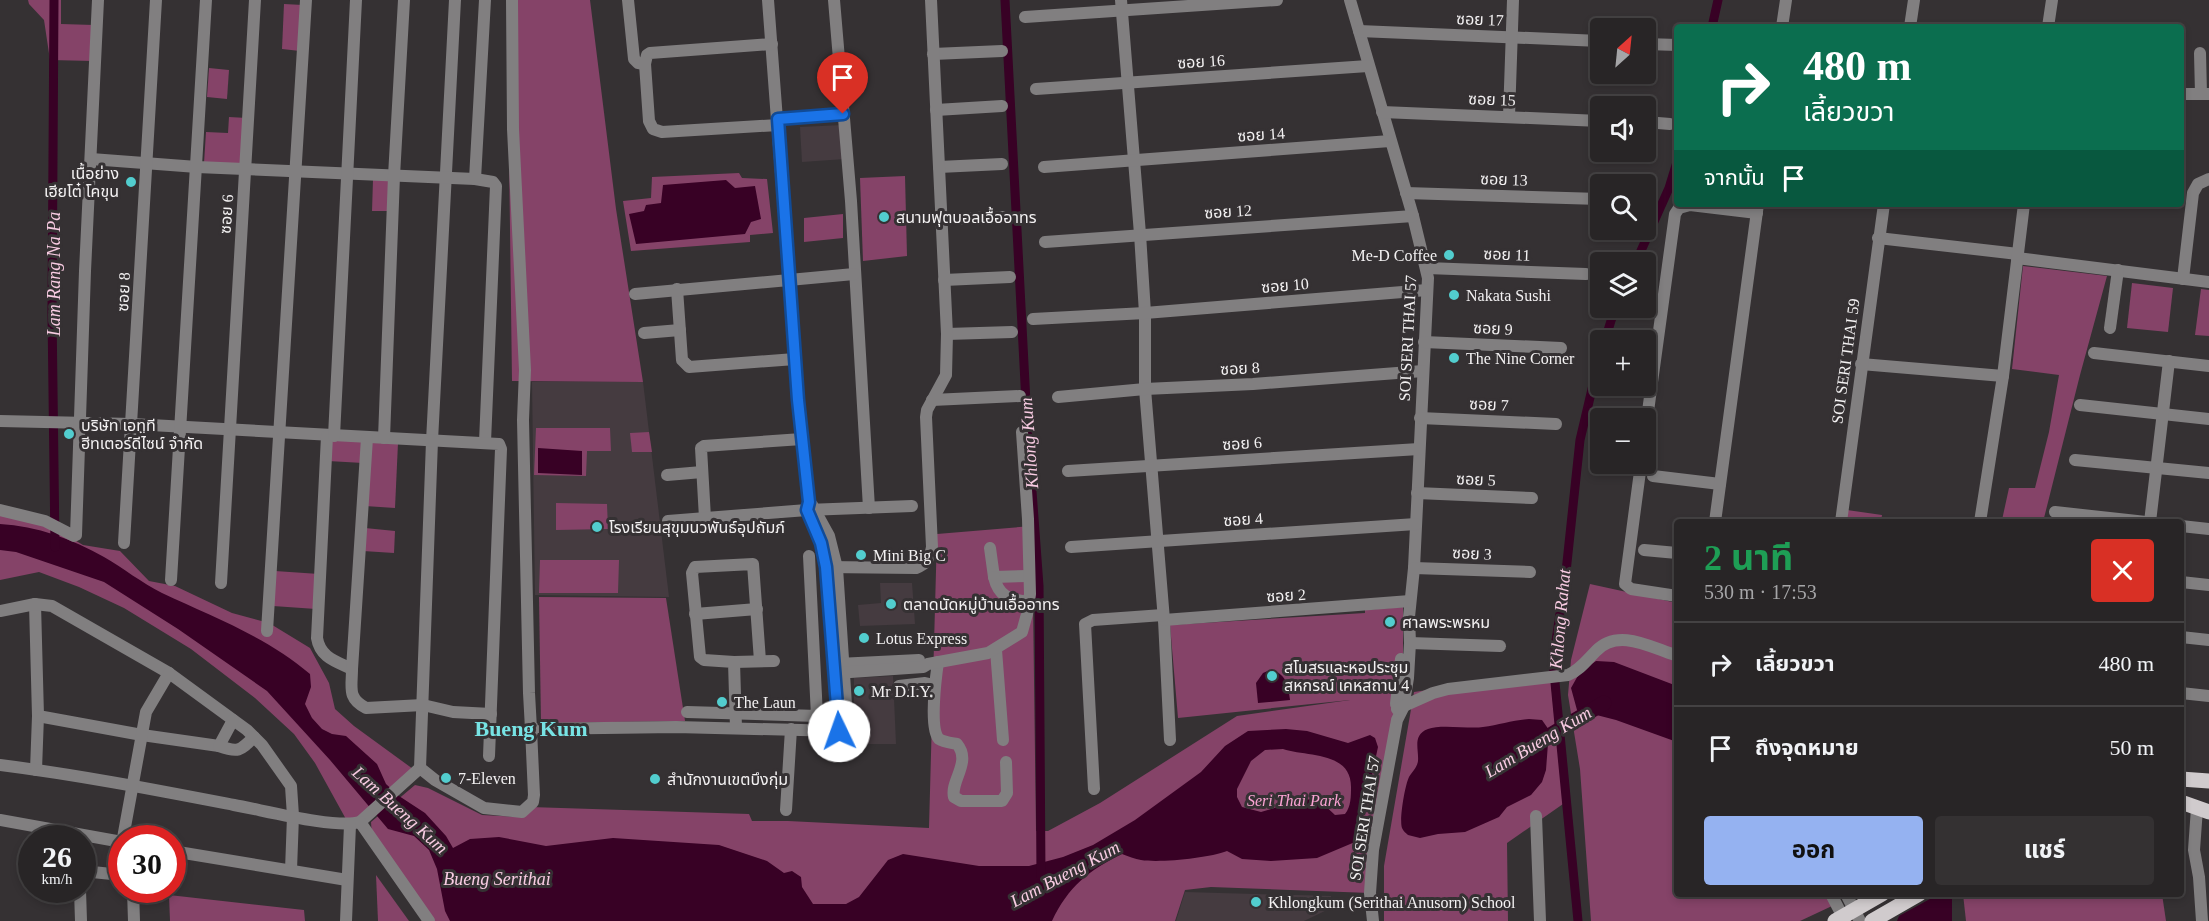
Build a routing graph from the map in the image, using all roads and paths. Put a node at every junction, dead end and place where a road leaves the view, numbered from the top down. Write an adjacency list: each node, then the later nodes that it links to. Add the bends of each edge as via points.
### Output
1 (98, 0): 51 (street)
2 (156, 0): 53 (street, ซอย 8)
3 (206, 0): 55 (street)
4 (255, 0): 58 (street, ซอย 6)
5 (306, 0): 59 (street)
6 (356, 0): 60 (street)
7 (404, 0): 61 (street)
8 (455, 0): 62 (street)
9 (485, 0): 63 (street)
10 (512, 0): 210 (street, via 513,129 525,370)
11 (628, 0): 35 (street, via 634,59)
12 (768, 0): 29 (street)
13 (834, 0): 44 (street)
14 (931, 0): 34 (street)
15 (1277, 0): 21 (street)
16 (1350, 0): 26 (street, SOI SERI THAI 57)
17 (1513, 0): 27 (street)
18 (1786, 0): 23 (street)
19 (1914, 0): 24 (street)
20 (2052, 0): 25 (street)
21 (1122, 5): 22 (street); 37 (street)
22 (1025, 17)
23 (1782, 24)
24 (1910, 24)
25 (2048, 24)
26 (1359, 31): 27 (street, ซอย 17); 36 (street, SOI SERI THAI 57)
27 (1511, 37): 28 (street, ซอย 17); 45 (street)
28 (1590, 41)
29 (772, 44): 35 (street, via 651,53); 47 (street)
30 (1656, 44): 31 (street)
31 (1674, 45)
32 (1002, 51): 34 (street)
33 (2200, 53): 40 (street)
34 (933, 54): 42 (street)
35 (645, 64): 47 (street, via 653,129 662,132)
36 (1368, 66): 37 (street, ซอย 16); 43 (street, SOI SERI THAI 57)
37 (1127, 83): 38 (street, ซอย 16); 52 (street)
38 (1036, 89)
39 (2184, 94): 40 (street)
40 (2205, 94)
41 (1002, 106): 42 (street)
42 (936, 110): 56 (street)
43 (1382, 112): 45 (street, ซอย 15); 50 (street, SOI SERI THAI 57)
44 (843, 114): 47 (street); 81 (street)
45 (1509, 117): 46 (street, ซอย 15)
46 (1590, 120)
47 (778, 122): 85 (street)
48 (1656, 123): 49 (street)
49 (1670, 124)
50 (1390, 141): 52 (street, ซอย 14); 65 (street, SOI SERI THAI 57)
51 (91, 159): 53 (street); 117 (street)
52 (1135, 160): 57 (street, ซอย 14); 75 (street)
53 (147, 163): 55 (street); 118 (street, ซอย 8)
54 (1002, 164): 56 (street)
55 (197, 167): 58 (street); 120 (street)
56 (939, 167): 74 (street)
57 (1044, 167)
58 (246, 168): 59 (street); 121 (street, ซอย 6)
59 (297, 171): 60 (street); 123 (street)
60 (349, 174): 61 (street); 124 (street)
61 (394, 176): 62 (street); 126 (street)
62 (447, 179): 63 (street); 128 (street)
63 (475, 179): 129 (street, via 496,186)
64 (2209, 179): 84 (street, via 2198,184 2193,193)
65 (1406, 193): 66 (street, ซอย 13); 72 (street, SOI SERI THAI 57)
66 (1590, 199)
67 (1683, 207): 112 (street, via 1675,214)
68 (1735, 207): 71 (street)
69 (1883, 207): 76 (street, SOI SERI THAI 59)
70 (2024, 207): 78 (street)
71 (1758, 208): 140 (street)
72 (1413, 216): 75 (street, ซอย 12); 79 (street, SOI SERI THAI 57)
73 (1003, 217): 74 (street)
74 (942, 219): 86 (street)
75 (1140, 234): 77 (street, ซอย 12); 91 (street)
76 (1878, 238): 78 (street); 103 (street, SOI SERI THAI 59)
77 (1045, 242)
78 (2018, 256): 80 (street); 106 (street)
79 (1427, 268): 82 (street, ซอย 11); 89 (street, SOI SERI THAI 57)
80 (2118, 270): 84 (street); 93 (street)
81 (854, 274): 85 (street); 145 (street)
82 (1586, 274)
83 (1010, 277): 86 (street)
84 (2183, 279): 87 (street)
85 (789, 280): 88 (street); 101 (street)
86 (944, 280): 97 (street)
87 (2209, 282)
88 (676, 289): 90 (street); 94 (street)
89 (1427, 290): 91 (street, ซอย 10); 98 (street, SOI SERI THAI 57)
90 (634, 294)
91 (1145, 313): 92 (street, ซอย 10); 107 (street)
92 (1033, 320)
93 (2110, 327)
94 (680, 330): 96 (street); 101 (street, via 682,360 689,367)
95 (1012, 332): 97 (street)
96 (644, 333)
97 (947, 334): 110 (street, via 946,375)
98 (1424, 342): 99 (street, ซอย 9); 105 (street, SOI SERI THAI 57)
99 (1561, 348)
100 (2094, 353): 102 (street)
101 (795, 359): 127 (street)
102 (2169, 361): 104 (street); 113 (street)
103 (1861, 364): 106 (street); 150 (street, SOI SERI THAI 59)
104 (2209, 366)
105 (1423, 371): 107 (street, ซอย 8); 114 (street, SOI SERI THAI 57)
106 (2003, 376): 151 (street)
107 (1145, 389): 109 (street, ซอย 8); 132 (street)
108 (1020, 396): 110 (street)
109 (1059, 397)
110 (932, 400): 165 (street, via 926,417 930,558 916,568)
111 (2080, 405): 113 (street)
112 (1648, 408)
113 (2162, 414): 115 (street); 133 (street)
114 (1420, 418): 119 (street, ซอย 7); 130 (street, SOI SERI THAI 57)
115 (2209, 419)
116 (0, 421): 117 (street)
117 (80, 422): 118 (street); 146 (street, via 75,535 36,518)
118 (132, 424): 120 (street); 159 (street, ซอย 8)
119 (1556, 424)
120 (180, 426): 121 (street); 170 (street)
121 (229, 429): 123 (street); 172 (street, ซอย 6)
122 (1022, 432): 168 (street)
123 (278, 433): 124 (street); 183 (street)
124 (331, 436): 125 (street); 195 (street, via 317,638 324,655)
125 (367, 438): 126 (street); 195 (street)
126 (384, 438): 128 (street)
127 (802, 439): 135 (street, via 705,446 701,448); 144 (street)
128 (432, 441): 129 (street); 202 (street)
129 (485, 442): 206 (street, via 499,444 501,448)
130 (1419, 449): 132 (street, ซอย 6); 141 (street, SOI SERI THAI 57)
131 (2075, 460): 133 (street)
132 (1151, 466): 134 (street, ซอย 6); 158 (street)
133 (2156, 468): 136 (street); 153 (street)
134 (1068, 471)
135 (702, 472): 138 (street); 148 (street)
136 (2209, 473)
137 (1640, 474): 174 (street, via 1625,584 1631,589)
138 (667, 475)
139 (1653, 476): 140 (street)
140 (1719, 484): 149 (street)
141 (1417, 493): 142 (street, ซอย 5); 155 (street, SOI SERI THAI 57)
142 (1533, 498)
143 (912, 506): 145 (street)
144 (811, 508): 145 (street); 148 (street); 165 (street)
145 (869, 508)
146 (0, 510)
147 (2055, 512): 152 (street)
148 (705, 518): 154 (street)
149 (1715, 519)
150 (1840, 519)
151 (1980, 519)
152 (2118, 519)
153 (2150, 519)
154 (668, 521)
155 (1416, 524): 158 (street, ซอย 4); 166 (street, SOI SERI THAI 57)
156 (2184, 526): 157 (street)
157 (2209, 529)
158 (1156, 541): 160 (street, ซอย 4); 182 (street)
159 (124, 543)
160 (1071, 547)
161 (990, 548): 169 (street)
162 (1644, 550): 163 (street)
163 (1674, 553)
164 (809, 556): 196 (street)
165 (831, 567): 194 (street)
166 (1414, 568): 167 (street, ซอย 3); 175 (street, SOI SERI THAI 57)
167 (1530, 572)
168 (1029, 576): 169 (street); 176 (street)
169 (994, 577): 176 (street, via 1000,593)
170 (171, 580)
171 (2184, 582): 173 (street)
172 (221, 583)
173 (2209, 585)
174 (1674, 596)
175 (1410, 601): 181 (street, SOI SERI THAI 57); 182 (street, ซอย 2)
176 (1029, 602): 188 (street, via 1022,632)
177 (35, 604): 179 (street); 197 (street, via 52,606); 207 (street)
178 (757, 609): 180 (street); 180 (street, via 753,564 699,566 692,569); 190 (street)
179 (0, 611)
180 (696, 614): 192 (street, via 701,659)
181 (1409, 617): 186 (street, SOI SERI THAI 57); 204 (street, SOI SERI THAI 57, via 1402,640)
182 (1164, 618): 215 (street); 225 (street, ซอย 2, via 1093,620 1085,624)
183 (267, 631)
184 (2184, 637): 185 (street)
185 (2209, 640)
186 (1410, 642): 187 (street); 204 (street, SOI SERI THAI 57, via 1407,685)
187 (1500, 646)
188 (996, 650): 193 (street); 214 (street)
189 (1674, 654): 204 (street, via 1615,639 1602,644 1576,672 1568,675 1448,689)
190 (760, 661): 191 (street); 192 (street)
191 (774, 661)
192 (734, 662): 205 (street)
193 (933, 663): 194 (street, via 923,668); 198 (street)
194 (839, 668): 196 (street); 211 (street, via 843,733)
195 (352, 669): 202 (street, via 352,695 366,708)
196 (815, 669): 205 (street, via 815,717)
197 (169, 673): 208 (street); 212 (street, via 149,704)
198 (934, 685): 199 (street); 218 (street, via 936,735 941,741 957,744 961,751 954,797 961,801 1002,801 1007,793)
199 (899, 686)
200 (2184, 693): 201 (street)
201 (2209, 696)
202 (423, 705): 206 (street, via 453,712); 220 (street)
203 (687, 712): 205 (street)
204 (1398, 712): 249 (street, SOI SERI THAI 57, via 1372,860)
205 (734, 713): 209 (street)
206 (491, 714): 217 (street)
207 (38, 716): 212 (street); 221 (street)
208 (233, 720): 213 (street); 216 (street)
209 (736, 728): 210 (street); 211 (street)
210 (531, 729): 220 (street, via 534,795 533,802 522,812 484,808)
211 (791, 729): 228 (street)
212 (142, 735): 216 (street); 224 (street)
213 (254, 737): 216 (street, via 240,750); 229 (street, via 291,786)
214 (1004, 740)
215 (1170, 740)
216 (219, 746)
217 (489, 756)
218 (1006, 762)
219 (0, 765): 221 (street)
220 (420, 768): 232 (street)
221 (36, 770): 224 (street)
222 (2184, 779): 223 (main road)
223 (2209, 781)
224 (132, 785): 229 (street); 233 (street)
225 (1094, 789)
226 (2184, 802): 227 (main road)
227 (2205, 807): 252 (street, via 2193,850)
228 (786, 810)
229 (293, 816): 232 (street); 236 (street)
230 (1536, 816): 250 (street)
231 (0, 820): 234 (street)
232 (359, 820): 237 (street); 248 (street)
233 (124, 825)
234 (108, 839)
235 (186, 852): 236 (street)
236 (291, 870): 237 (street)
237 (347, 880): 247 (street)
238 (1833, 897): 244 (street)
239 (1845, 897): 244 (street)
240 (1878, 897): 244 (main road)
241 (1914, 897): 251 (main road)
242 (80, 903): 245 (street)
243 (133, 903): 246 (street)
244 (1847, 918)
245 (81, 921)
246 (134, 921)
247 (346, 921)
248 (429, 921)
249 (1373, 921)
250 (1540, 921)
251 (1872, 921)
252 (2202, 921)

